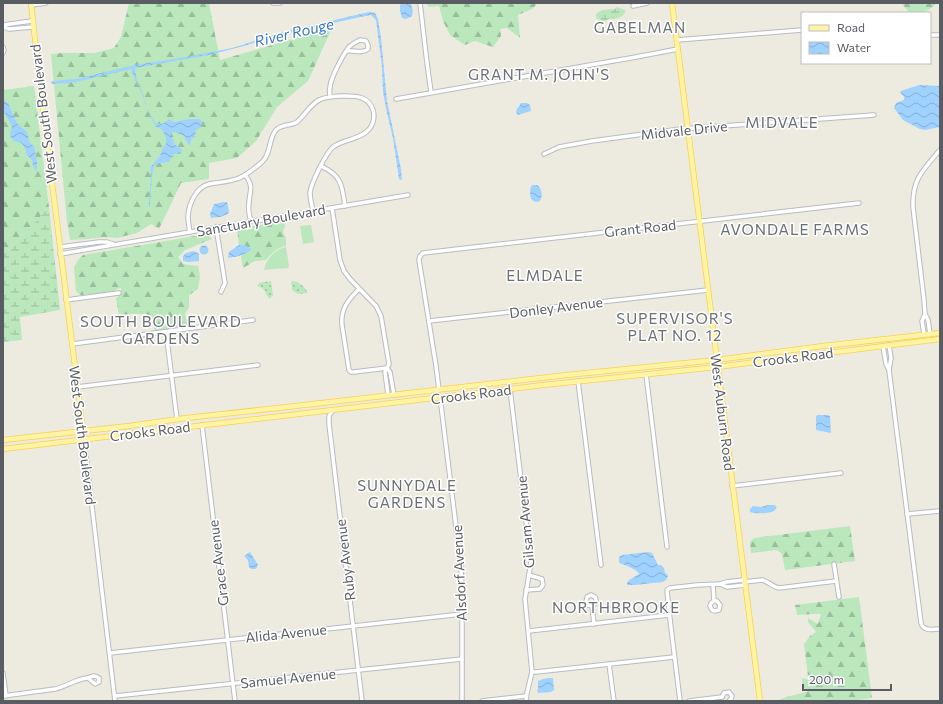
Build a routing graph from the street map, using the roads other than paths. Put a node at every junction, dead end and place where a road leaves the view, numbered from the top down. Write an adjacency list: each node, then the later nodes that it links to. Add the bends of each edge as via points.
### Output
1 (41, 3): 2 (street); 8 (street)
2 (46, 3)
3 (273, 3): 4 (street)
4 (280, 3)
5 (420, 3): 19 (street)
6 (647, 3): 9 (street)
7 (672, 3): 14 (main road, West Auburn Road)
8 (31, 4): 10 (main road, West South Boulevard)
9 (633, 6)
10 (32, 21): 11 (street); 12 (main road, West South Boulevard)
11 (3, 26): 12 (street, via 9,29)
12 (33, 27): 38 (main road, West South Boulevard)
13 (801, 30): 14 (street)
14 (676, 40): 16 (main road, West Auburn Road)
15 (3, 47): 18 (street)
16 (678, 49): 19 (street); 23 (main road, West Auburn Road)
17 (347, 51): 17 (street, via 360,40 366,41 368,45 365,51); 20 (street, via 330,83)
18 (3, 53)
19 (431, 92): 21 (street)
20 (330, 97): 26 (street, via 363,98 372,107 374,119 364,133 332,148); 27 (street, via 314,103 300,120 276,130 266,158)
21 (396, 99)
22 (874, 115): 23 (street, Midvale Drive)
23 (687, 128): 25 (street, Midvale Drive, via 592,141 559,147); 34 (main road, West Auburn Road)
24 (940, 150): 45 (street, via 919,176 913,193)
25 (544, 154)
26 (321, 166): 30 (street, via 331,171 338,179); 32 (street, via 311,189)
27 (245, 175): 33 (street, via 251,186); 36 (street, via 238,179 208,184 199,190 188,213)
28 (408, 195): 30 (street, Sanctuary Boulevard)
29 (859, 203): 34 (street, Grant Road)
30 (345, 206): 31 (street, Sanctuary Boulevard)
31 (332, 208): 32 (street, Sanctuary Boulevard); 40 (street, via 342,267)
32 (313, 211): 33 (street, Sanctuary Boulevard)
33 (251, 221): 35 (street, Sanctuary Boulevard)
34 (699, 222): 41 (main road, West Auburn Road); 47 (street, Grant Road, via 424,252 419,260)
35 (216, 227): 36 (street, Sanctuary Boulevard); 42 (street, via 225,283)
36 (190, 232): 37 (street, Sanctuary Boulevard)
37 (114, 244): 38 (street, Sanctuary Boulevard, via 99,242); 39 (street, Sanctuary Boulevard)
38 (60, 247): 39 (main road, West South Boulevard)
39 (60, 254): 44 (main road, West South Boulevard)
40 (359, 289): 69 (street, via 376,306 381,316 389,364); 69 (street, via 347,302 342,317 349,370 354,372)
41 (708, 290): 47 (street, Donley Avenue); 63 (main road, West Auburn Road)
42 (221, 292)
43 (119, 293): 44 (street)
44 (66, 300): 56 (main road, West South Boulevard)
45 (925, 314): 50 (street, via 922,320); 51 (street)
46 (253, 320): 48 (street)
47 (429, 321): 81 (street)
48 (166, 332): 56 (street); 74 (street)
49 (940, 333): 51 (main road, Crooks Road)
50 (924, 334): 51 (main road, Crooks Road); 52 (main road, Crooks Road)
51 (930, 334): 55 (main road)
52 (889, 338): 54 (main road, Crooks Road); 58 (main road)
53 (940, 339): 55 (main road, Crooks Road)
54 (862, 341): 59 (main road, Crooks Road); 60 (main road, via 862,346)
55 (924, 341): 57 (main road, Crooks Road)
56 (72, 344): 79 (main road, West South Boulevard)
57 (889, 345): 58 (main road, Crooks Road); 72 (street)
58 (883, 346): 60 (main road, Crooks Road); 72 (street)
59 (796, 349): 61 (main road, via 796,354); 62 (main road, Crooks Road)
60 (858, 349): 61 (main road, Crooks Road)
61 (792, 357): 66 (main road, Crooks Road)
62 (734, 358): 63 (main road, Crooks Road); 66 (main road, via 731,361)
63 (716, 360): 64 (main road, Crooks Road); 68 (main road, West Auburn Road)
64 (703, 361): 67 (main road, Crooks Road); 71 (main road)
65 (258, 365): 74 (street)
66 (732, 366): 68 (main road, Crooks Road)
67 (650, 367): 70 (main road, Crooks Road); 73 (main road, via 645,370)
68 (717, 367): 71 (main road, Crooks Road); 104 (main road, West Auburn Road)
69 (387, 368): 83 (street, via 385,372)
70 (622, 369): 75 (main road); 76 (main road, Crooks Road)
71 (700, 369): 73 (main road, Crooks Road)
72 (889, 370): 106 (street)
73 (646, 374): 75 (main road, Crooks Road); 107 (street)
74 (172, 376): 79 (street); 91 (street)
75 (620, 377): 77 (main road, Crooks Road)
76 (512, 381): 78 (main road, Crooks Road); 80 (main road, via 508,384)
77 (578, 382): 80 (main road, Crooks Road); 109 (street)
78 (472, 386): 81 (main road, Crooks Road); 82 (main road, via 473,390)
79 (77, 387): 96 (main road, West South Boulevard)
80 (510, 389): 82 (main road, Crooks Road); 110 (street, Gilsam Avenue, via 531,559)
81 (439, 390): 83 (main road, Crooks Road)
82 (468, 394): 85 (main road, Crooks Road)
83 (391, 395): 84 (main road, Crooks Road)
84 (375, 397): 86 (main road, Crooks Road); 87 (main road, via 370,402)
85 (440, 397): 87 (main road, Crooks Road); 118 (street, Alsdorf Avenue, via 461,561)
86 (327, 402): 89 (main road, via 326,408); 90 (main road, Crooks Road)
87 (372, 405): 88 (main road, Crooks Road)
88 (333, 410): 89 (main road, Crooks Road); 92 (street)
89 (321, 411): 92 (street); 93 (main road, Crooks Road)
90 (202, 416): 91 (main road, Crooks Road); 93 (main road, via 199,421)
91 (177, 419): 94 (main road); 95 (main road, Crooks Road)
92 (328, 420): 121 (street, Ruby Avenue)
93 (202, 425): 94 (main road, Crooks Road); 124 (street, Grace Avenue)
94 (177, 428): 98 (main road, Crooks Road)
95 (102, 429): 96 (main road, Crooks Road); 98 (main road, via 99,432)
96 (83, 431): 97 (main road, Crooks Road); 99 (main road, West South Boulevard)
97 (67, 433): 100 (main road, Crooks Road); 101 (main road)
98 (100, 437): 99 (main road, Crooks Road)
99 (84, 439): 101 (main road, Crooks Road); 125 (street, West South Boulevard)
100 (3, 440)
101 (66, 441): 102 (main road, Crooks Road)
102 (3, 449)
103 (840, 473): 104 (street)
104 (732, 486): 112 (main road, West Auburn Road)
105 (940, 511): 106 (street)
106 (907, 514): 122 (street, via 921,623 924,628 931,630)
107 (667, 547)
108 (834, 564): 111 (street)
109 (601, 565)
110 (529, 575): 114 (street, Gilsam Avenue); 114 (street, via 540,578 543,585 540,589)
111 (836, 580): 112 (street, via 779,588 762,580); 115 (street)
112 (744, 582): 113 (street, via 727,587); 148 (main road, West Auburn Road)
113 (713, 585): 116 (street); 119 (street, via 668,589)
114 (526, 590): 123 (street, Gilsam Avenue)
115 (839, 598)
116 (714, 601)
117 (592, 606): 120 (street)
118 (462, 614): 121 (street, Alida Avenue); 127 (street, Alsdorf Avenue)
119 (670, 615): 120 (street); 126 (street)
120 (594, 624): 123 (street)
121 (353, 626): 124 (street, Alida Avenue); 129 (street, Ruby Avenue)
122 (940, 628)
123 (528, 631): 130 (street, Gilsam Avenue)
124 (227, 640): 125 (street, Alida Avenue); 133 (street, Grace Avenue)
125 (110, 653): 135 (street, West South Boulevard)
126 (674, 657): 128 (street); 144 (street)
127 (462, 659): 129 (street, Samuel Avenue); 141 (street, Alsdorf Avenue)
128 (609, 664): 130 (street); 143 (street)
129 (358, 670): 133 (street, Samuel Avenue); 140 (street, Ruby Avenue)
130 (532, 672): 137 (street, Gilsam Avenue)
131 (3, 673): 134 (street)
132 (88, 678): 134 (street, via 78,679 56,689)
133 (233, 684): 135 (street, Samuel Avenue); 139 (street, Grace Avenue)
134 (4, 696)
135 (115, 696): 138 (street, West South Boulevard)
136 (722, 697): 145 (street); 146 (street); 147 (street, via 724,693 729,692 732,696)
137 (526, 699): 142 (street)
138 (116, 701)
139 (235, 701)
140 (362, 701)
141 (462, 701)
142 (482, 701)
143 (614, 701)
144 (680, 701)
145 (689, 701)
146 (725, 701)
147 (729, 701)
148 (760, 701)

